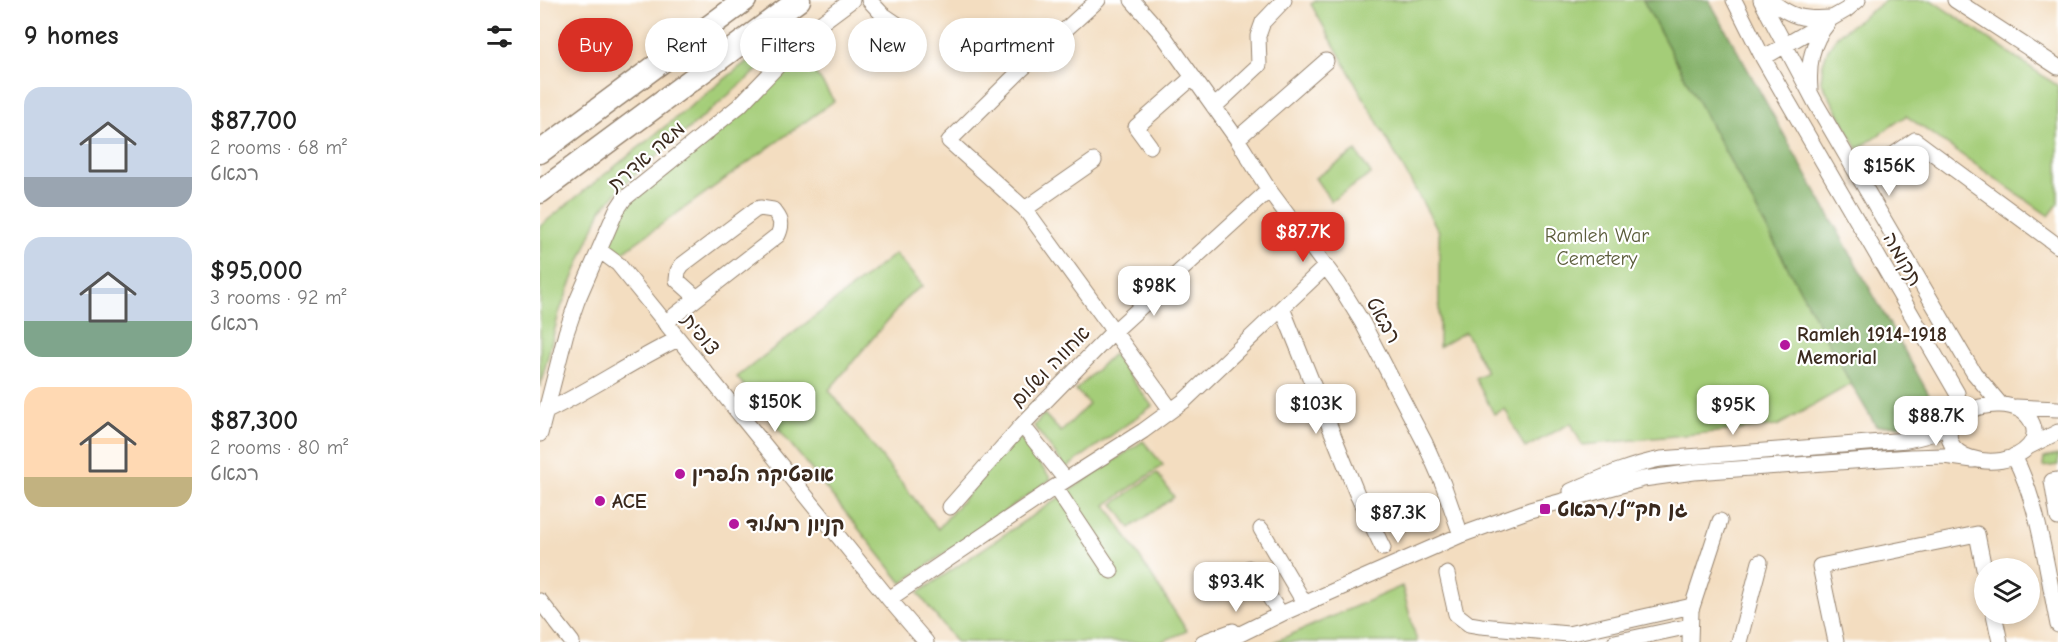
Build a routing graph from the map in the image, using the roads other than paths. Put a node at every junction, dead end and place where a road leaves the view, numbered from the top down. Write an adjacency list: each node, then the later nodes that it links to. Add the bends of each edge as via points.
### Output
1 (745, 0): 24 (highway)
2 (799, 0): 28 (highway)
3 (852, 0): 31 (street, משה אדרת, via 813,29 739,106 624,199)
4 (870, 0): 14 (street)
5 (1098, 0): 29 (street, via 949,141)
6 (1132, 0): 19 (street, רבאט, via 1164,35)
7 (1284, 0): 21 (street, via 1263,22 1258,36 1259,65)
8 (1734, 0): 16 (street, תקומה)
9 (1761, 0): 15 (street, תקומה)
10 (1770, 0): 13 (street, via 1797,17)
11 (1858, 0): 13 (street)
12 (1955, 0): 18 (street)
13 (1833, 17): 15 (street); 20 (street, via 1818,36 1810,59)
14 (888, 18)
15 (1784, 47): 16 (street); 20 (street, תקומה)
16 (1763, 58): 42 (street, תקומה, via 1957,393)
17 (1326, 61): 22 (street)
18 (2058, 67)
19 (1193, 77): 21 (street, רבאט); 23 (street, via 1136,127)
20 (1810, 93): 38 (street, תקומה, via 1974,373)
21 (1214, 107): 22 (street, רבאט)
22 (1237, 139): 27 (street, רבאט)
23 (1150, 146)
24 (540, 152)
25 (1094, 161): 29 (street)
26 (1882, 162): 30 (street, via 1915,140)
27 (1269, 190): 32 (street, רבאט); 36 (street, אחווה ושלום)
28 (540, 192)
29 (1026, 209): 36 (street)
30 (2058, 246)
31 (599, 250): 35 (street, צופית, via 618,264); 41 (street, משה אדרת, via 566,333)
32 (1326, 266): 34 (street); 55 (street, רבאט, via 1362,322 1425,443)
33 (697, 298): 33 (street, via 778,235 782,226 773,210 755,210 682,265 677,280); 35 (street)
34 (1281, 308): 40 (street); 57 (street)
35 (665, 323): 37 (street, צופית)
36 (1114, 331): 40 (street); 43 (street, אחווה ושלום)
37 (678, 339): 41 (street); 64 (street, צופית)
38 (2006, 406): 39 (street); 42 (street, via 1979,407); 46 (street, via 2025,413 2034,427 2034,439)
39 (2058, 409)
40 (1171, 410): 49 (street)
41 (545, 412): 45 (street, משה אדרת)
42 (1958, 417): 47 (street, via 1950,429 1950,438 1959,452); 51 (street, via 1924,437 1907,440 1639,463)
43 (1022, 425): 49 (street); 50 (street, אחווה ושלום)
44 (2058, 432): 46 (street)
45 (540, 434)
46 (2020, 452): 47 (street, via 1989,462); 58 (street)
47 (1973, 460): 51 (street, via 1923,456 1694,472 1643,479)
48 (2058, 480): 52 (street, via 2052,481)
49 (1061, 484): 62 (street); 64 (street)
50 (950, 507)
51 (1530, 510): 55 (street)
52 (2058, 518)
53 (1720, 520): 67 (street)
54 (1261, 529): 66 (street)
55 (1461, 535): 66 (street)
56 (2058, 547): 58 (street)
57 (1383, 548)
58 (2042, 551): 70 (street)
59 (1982, 558): 79 (street, via 1977,534 1820,566)
60 (1760, 562): 78 (street)
61 (1249, 568): 68 (street)
62 (1111, 571)
63 (1447, 574): 67 (street, via 1456,614 1469,624 1481,626 1568,634)
64 (889, 599): 73 (street, צופית)
65 (540, 602): 72 (street)
66 (1305, 604): 68 (street)
67 (1692, 606): 71 (street)
68 (1281, 614): 74 (street); 75 (street)
69 (1996, 624): 80 (street)
70 (2058, 625)
71 (1690, 626): 76 (street); 77 (street)
72 (572, 642)
73 (926, 642)
74 (1203, 642)
75 (1224, 642)
76 (1615, 642)
77 (1690, 642)
78 (1739, 642)
79 (1836, 642)
80 (2000, 642)

